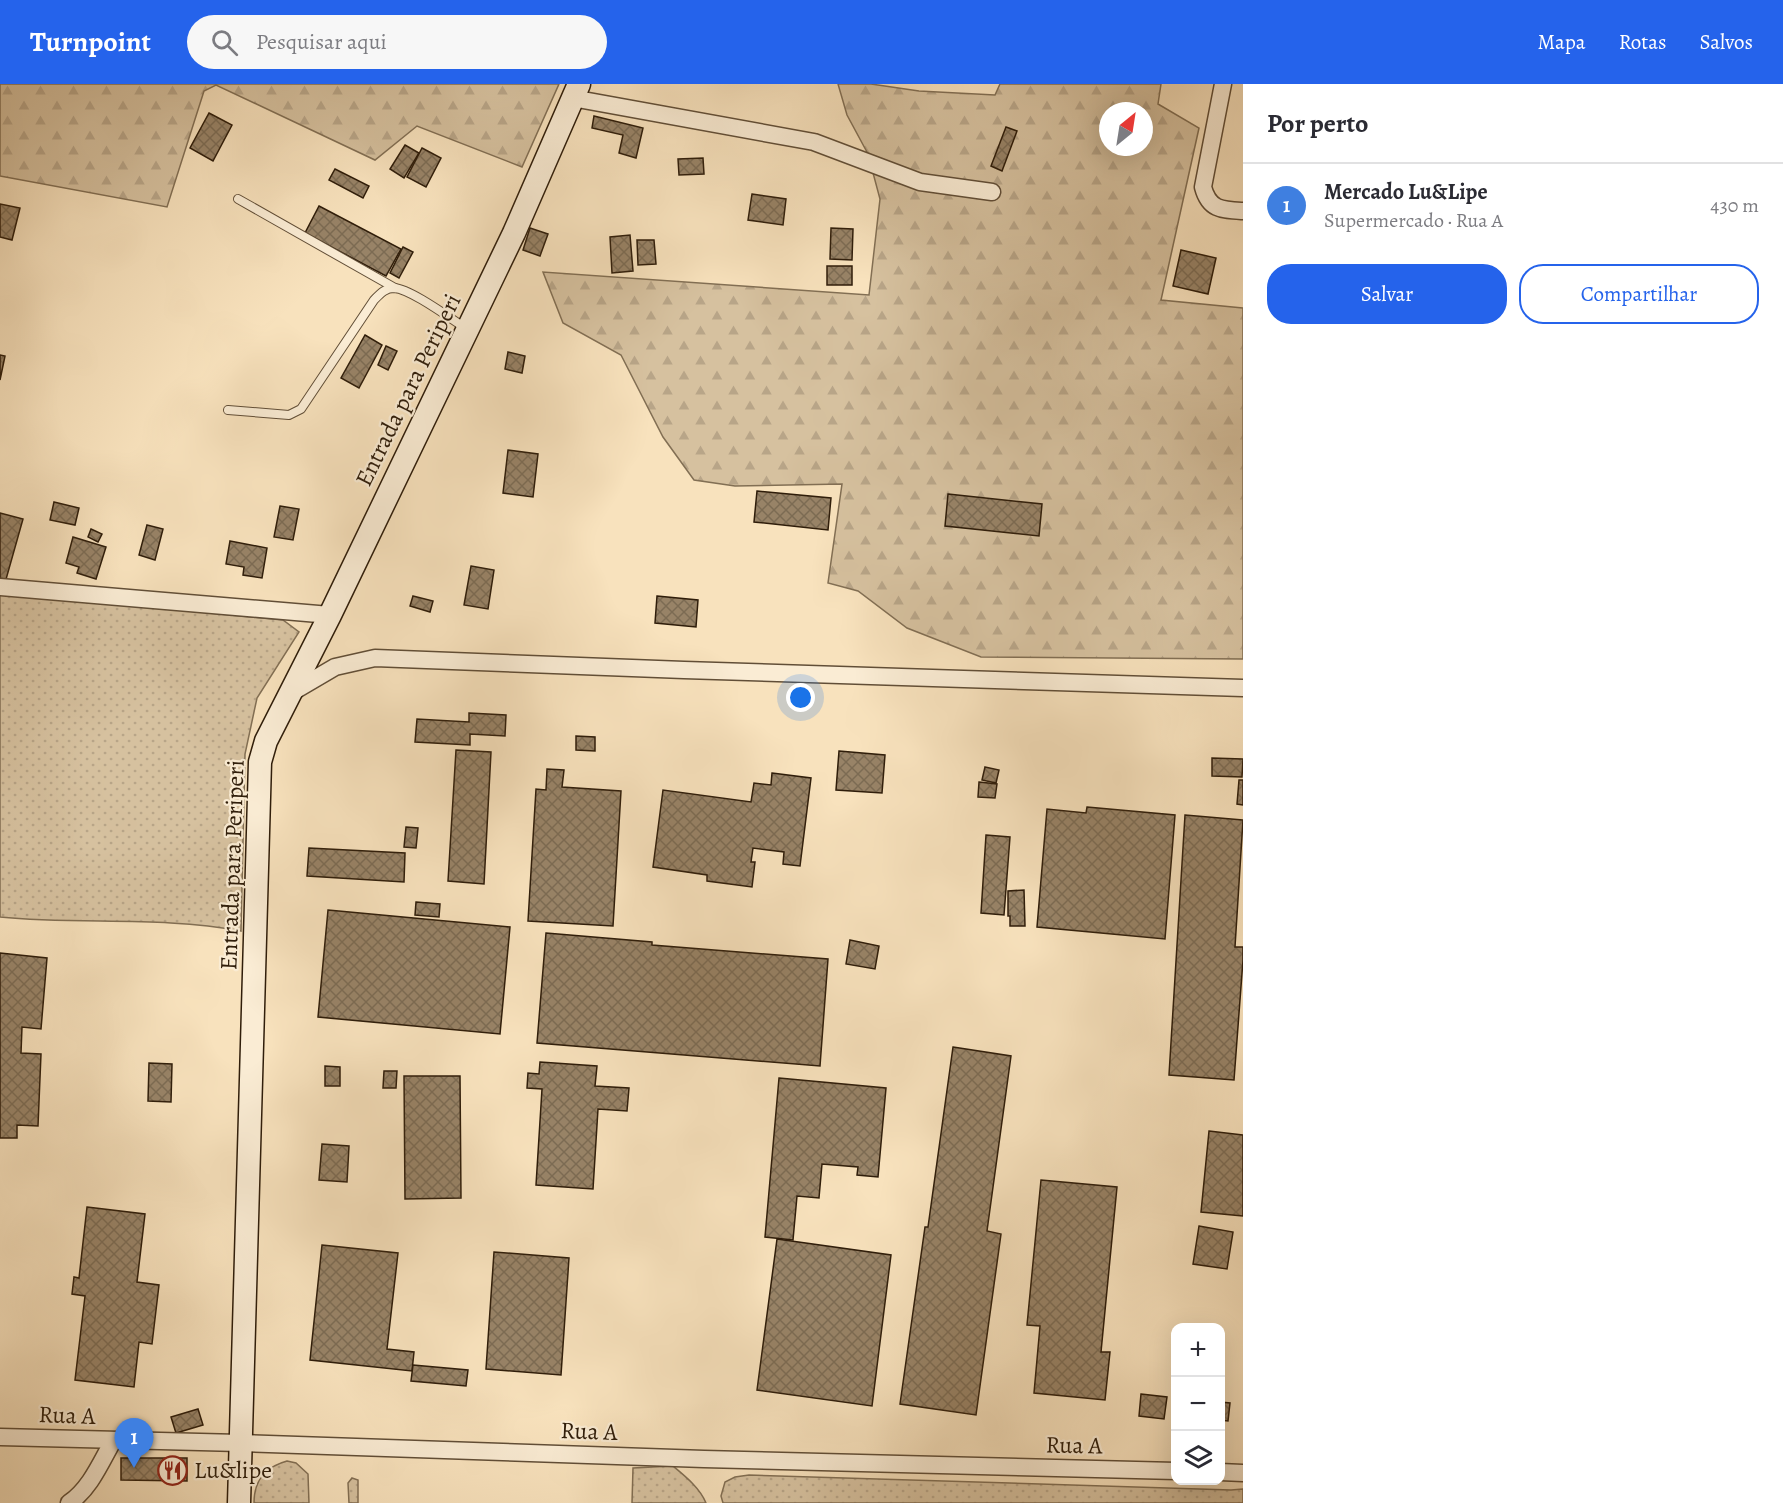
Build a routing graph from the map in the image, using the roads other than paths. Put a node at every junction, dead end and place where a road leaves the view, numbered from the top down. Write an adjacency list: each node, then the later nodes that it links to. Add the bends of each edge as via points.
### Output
1 (1223, 84): 5 (street, via 1203,188 1217,207)
2 (575, 91): 3 (street, via 814,142 920,182); 7 (main road, Entrada para Periperi, via 514,233)
3 (992, 192)
4 (238, 199): 6 (lane)
5 (1243, 212)
6 (395, 288): 7 (lane); 8 (lane, via 383,291 374,300 301,409 289,415)
7 (467, 329): 10 (main road, Entrada para Periperi)
8 (228, 410)
9 (0, 587): 10 (street)
10 (330, 615): 12 (main road, Entrada para Periperi)
11 (1243, 688): 12 (street, via 375,658 334,667)
12 (288, 695): 15 (main road, Entrada para Periperi, via 260,762)
13 (0, 1437): 14 (street, Rua A)
14 (113, 1441): 15 (street, Rua A); 19 (street, via 91,1479)
15 (240, 1443): 16 (street, Rua A); 20 (main road, Entrada para Periperi)
16 (1171, 1471)
17 (1225, 1472): 18 (street)
18 (1243, 1473)
19 (69, 1503)
20 (239, 1503)

